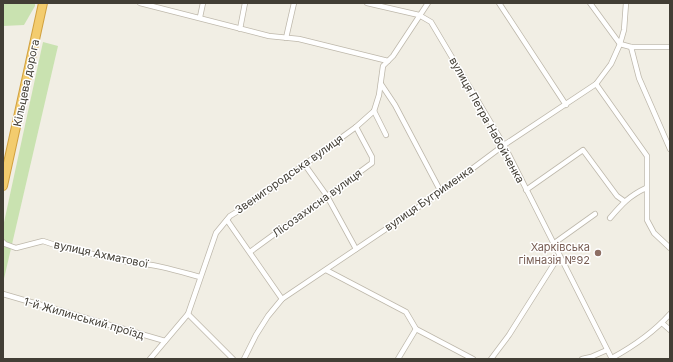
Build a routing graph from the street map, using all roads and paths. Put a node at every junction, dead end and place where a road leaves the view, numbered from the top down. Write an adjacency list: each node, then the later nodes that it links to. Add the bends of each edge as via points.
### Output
1 (43, 3): 30 (highway, Кільцева дорога)
2 (140, 3): 11 (street)
3 (203, 3): 14 (street)
4 (245, 3): 15 (street)
5 (294, 3): 16 (street)
6 (367, 3): 12 (street, вулиця Петра Набойченка)
7 (428, 3): 13 (street)
8 (498, 3): 23 (street)
9 (590, 3): 17 (street)
10 (626, 3): 17 (street, вулиця Бугрименка)
11 (158, 5): 14 (street)
12 (392, 6): 13 (street, вулиця Петра Набойченка)
13 (419, 15): 20 (street); 27 (street, вулиця Петра Набойченка, via 430,22)
14 (200, 17): 15 (street)
15 (240, 29): 16 (street)
16 (286, 38): 20 (street)
17 (620, 44): 18 (street); 22 (street, вулиця Бугрименка, via 611,64)
18 (631, 47): 19 (street); 28 (street, via 639,78)
19 (670, 47)
20 (388, 61): 21 (street, via 383,66)
21 (381, 84): 24 (street); 33 (street, via 395,105)
22 (596, 84): 23 (street, вулиця Бугрименка); 31 (street, via 647,156)
23 (566, 104): 27 (street, вулиця Бугрименка)
24 (374, 111): 25 (street, Звенигородська вулиця); 26 (street)
25 (356, 127): 29 (street, Звенигородська вулиця); 34 (street, Лісозахисна вулиця, via 372,157 372,163)
26 (386, 135)
27 (504, 145): 32 (street, вулиця Петра Набойченка); 33 (street, вулиця Бугрименка)
28 (670, 149)
29 (305, 165): 34 (street); 38 (street, Звенигородська вулиця)
30 (3, 186)
31 (646, 188): 35 (street); 41 (street, via 647,220 654,233)
32 (526, 190): 35 (street, via 583,150 617,196); 40 (street, вулиця Петра Набойченка)
33 (441, 192): 42 (street, вулиця Бугрименка)
34 (327, 196): 42 (street); 43 (street, Лісозахисна вулиця)
35 (624, 201): 37 (street)
36 (595, 214): 40 (street)
37 (610, 218)
38 (227, 220): 43 (street); 46 (street, Звенигородська вулиця, via 216,233)
39 (3, 242): 46 (street, вулиця Ахматової, via 16,248 43,241)
40 (553, 244): 44 (street, вулиця Петра Набойченка)
41 (670, 248)
42 (356, 249): 45 (street, вулиця Бугрименка)
43 (250, 252): 48 (street)
44 (559, 256): 55 (street, вулиця Петра Набойченка); 62 (street)
45 (326, 270): 48 (street, вулиця Бугрименка); 52 (street, via 406,312)
46 (200, 277): 49 (street, Звенигородська вулиця)
47 (3, 294): 54 (street, 1-й Жилинський проїзд)
48 (282, 299): 59 (street, вулиця Бугрименка, via 268,316)
49 (188, 314): 54 (street, Звенигородська вулиця); 58 (street)
50 (670, 314): 51 (street)
51 (662, 323): 53 (street); 64 (street, via 639,343)
52 (416, 329): 60 (street); 61 (street)
53 (670, 330)
54 (165, 341): 56 (street, Звенигородська вулиця)
55 (607, 350): 63 (street); 64 (street, вулиця Петра Набойченка)
56 (151, 357): 57 (street)
57 (158, 359)
58 (233, 359)
59 (244, 359)
60 (398, 359)
61 (473, 359)
62 (492, 359)
63 (582, 359)
64 (612, 359)

